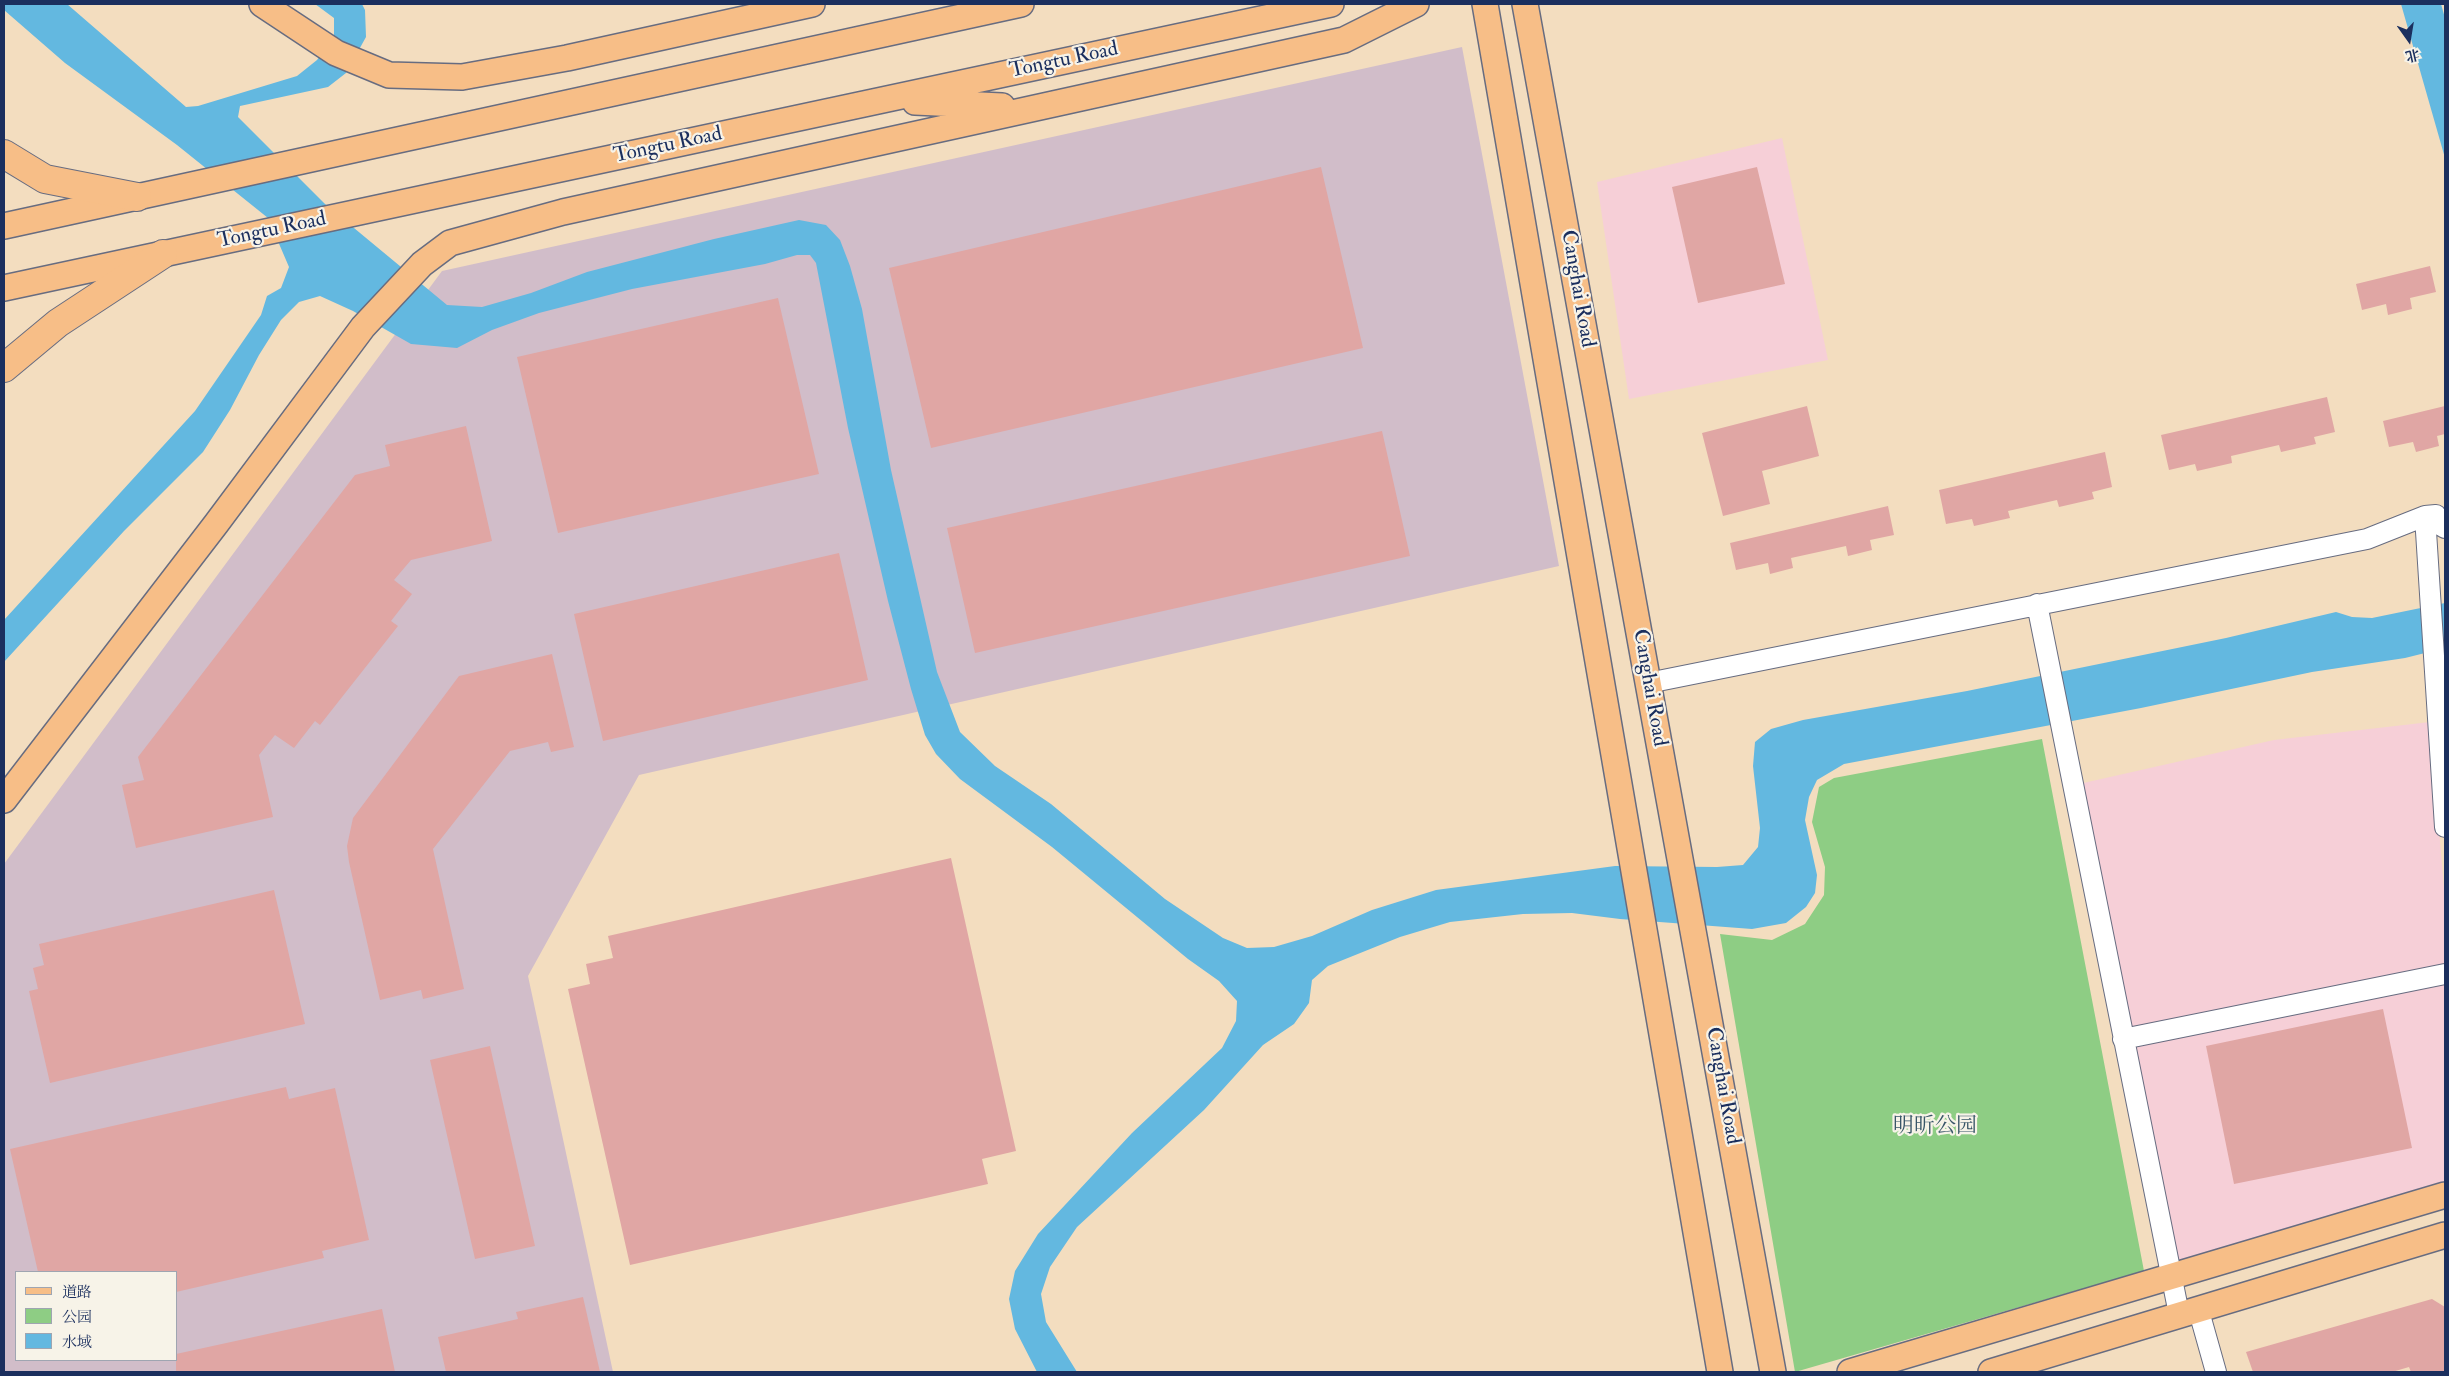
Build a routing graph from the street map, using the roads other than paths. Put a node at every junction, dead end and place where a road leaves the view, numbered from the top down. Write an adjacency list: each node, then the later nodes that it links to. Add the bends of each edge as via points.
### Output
1 (262, 4): 2 (main road, via 336,53 388,75 462,76 567,58)
2 (812, 4)
3 (1022, 4): 11 (main road)
4 (1331, 4): 8 (main road, Tongtu Road)
5 (1416, 4): 9 (main road, via 1344,40)
6 (1485, 4): 29 (main road, Canghai Road)
7 (1525, 4): 20 (main road, Canghai Road)
8 (882, 100): 9 (main road); 13 (main road, Tongtu Road)
9 (1035, 108): 21 (main road, via 563,212 450,243 422,264 363,327)
10 (4, 154): 11 (highway, via 45,179)
11 (137, 197): 12 (main road)
12 (4, 226)
13 (162, 254): 14 (main road, Tongtu Road); 15 (highway, via 58,323)
14 (4, 288)
15 (4, 368)
16 (2445, 515): 17 (street)
17 (2424, 516): 18 (street); 19 (street, via 2367,539); 22 (street)
18 (2445, 528)
19 (2037, 604): 20 (street); 24 (street)
20 (1648, 683): 30 (main road, Canghai Road)
21 (4, 800)
22 (2445, 827)
23 (2445, 974): 24 (street)
24 (2123, 1039): 27 (street)
25 (2445, 1195): 27 (main road)
26 (2445, 1235): 28 (main road)
27 (2172, 1277): 28 (street); 31 (main road)
28 (2189, 1311): 32 (main road); 33 (street)
29 (1720, 1372)
30 (1773, 1372)
31 (1850, 1372)
32 (1991, 1372)
33 (2216, 1372)

